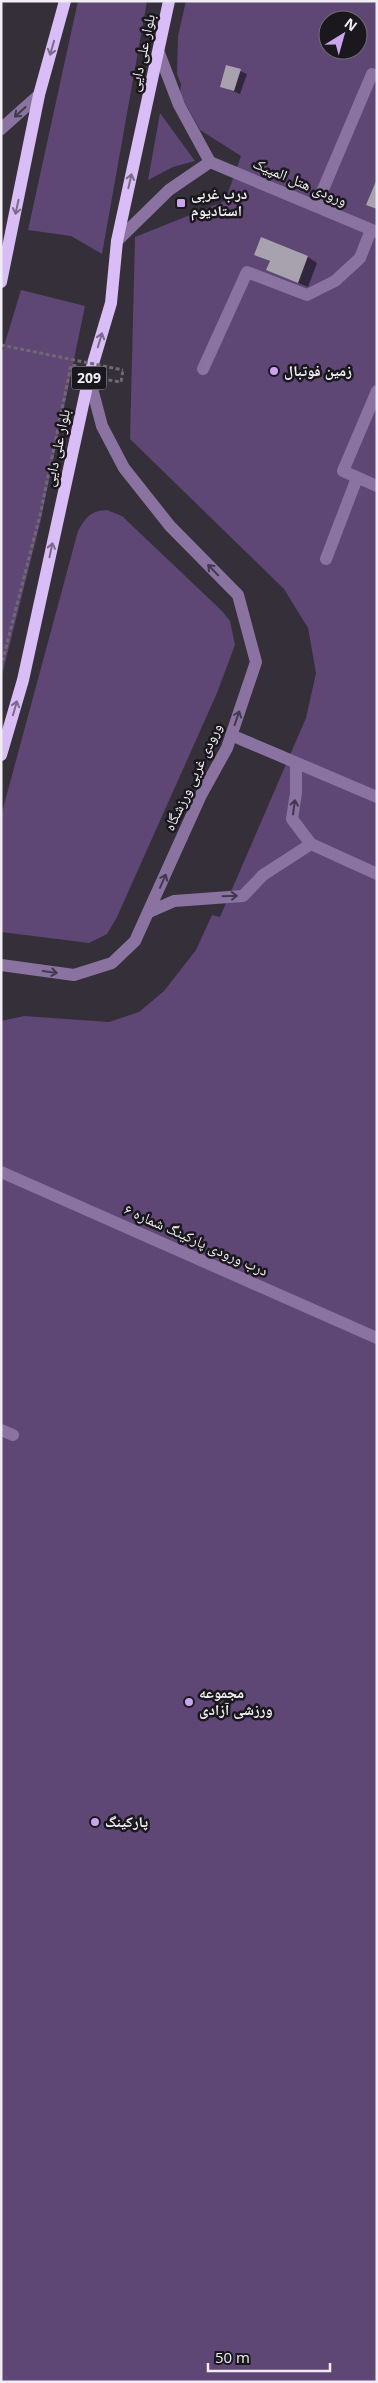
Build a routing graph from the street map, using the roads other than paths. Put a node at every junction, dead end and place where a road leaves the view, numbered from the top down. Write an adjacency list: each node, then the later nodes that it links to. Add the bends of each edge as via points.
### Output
1 (65, 1): 5 (main road, one-way to 5)
2 (169, 1): 3 (main road, بلوار علی دایی / 209)
3 (159, 53): 7 (street, via 179,105); 10 (main road, بلوار علی دایی / 209, one-way to 3)
4 (377, 76): 8 (street, via 372,74)
5 (40, 95): 6 (street, one-way to 6); 11 (main road, one-way to 11)
6 (1, 129)
7 (210, 162): 8 (street, ورودی هتل المپیک); 10 (street, via 169,190)
8 (316, 206): 9 (street, ورودی هتل المپیک)
9 (374, 231): 12 (street, via 360,258 335,282 308,295 246,272)
10 (117, 241): 13 (main road, بلوار علی دایی / 209, one-way to 10, via 111,303)
11 (1, 282)
12 (203, 369)
13 (90, 373): 18 (street, ورودی غربی ورزشگاه, one-way to 13, via 256,662 238,595 170,526 124,468 102,426); 19 (main road, بلوار علی دایی / 209, one-way to 13, via 23,680)
14 (377, 391): 15 (street, via 343,471)
15 (357, 478): 16 (street); 17 (street)
16 (377, 486)
17 (326, 559)
18 (231, 735): 20 (street); 24 (street, ورودی غربی ورزشگاه, one-way to 18)
19 (1, 755)
20 (296, 763): 21 (street); 22 (street, one-way to 20, via 292,818)
21 (377, 798)
22 (311, 844): 23 (street); 24 (street, one-way to 22, via 174,901 244,896 263,874)
23 (377, 874)
24 (149, 912): 25 (street, ورودی غربی ورزشگاه, one-way to 24, via 74,976 112,963 136,941)
25 (1, 965)
26 (1, 1172): 27 (street, درب ورودی پارکینگ شماره ۶)
27 (377, 1338)

